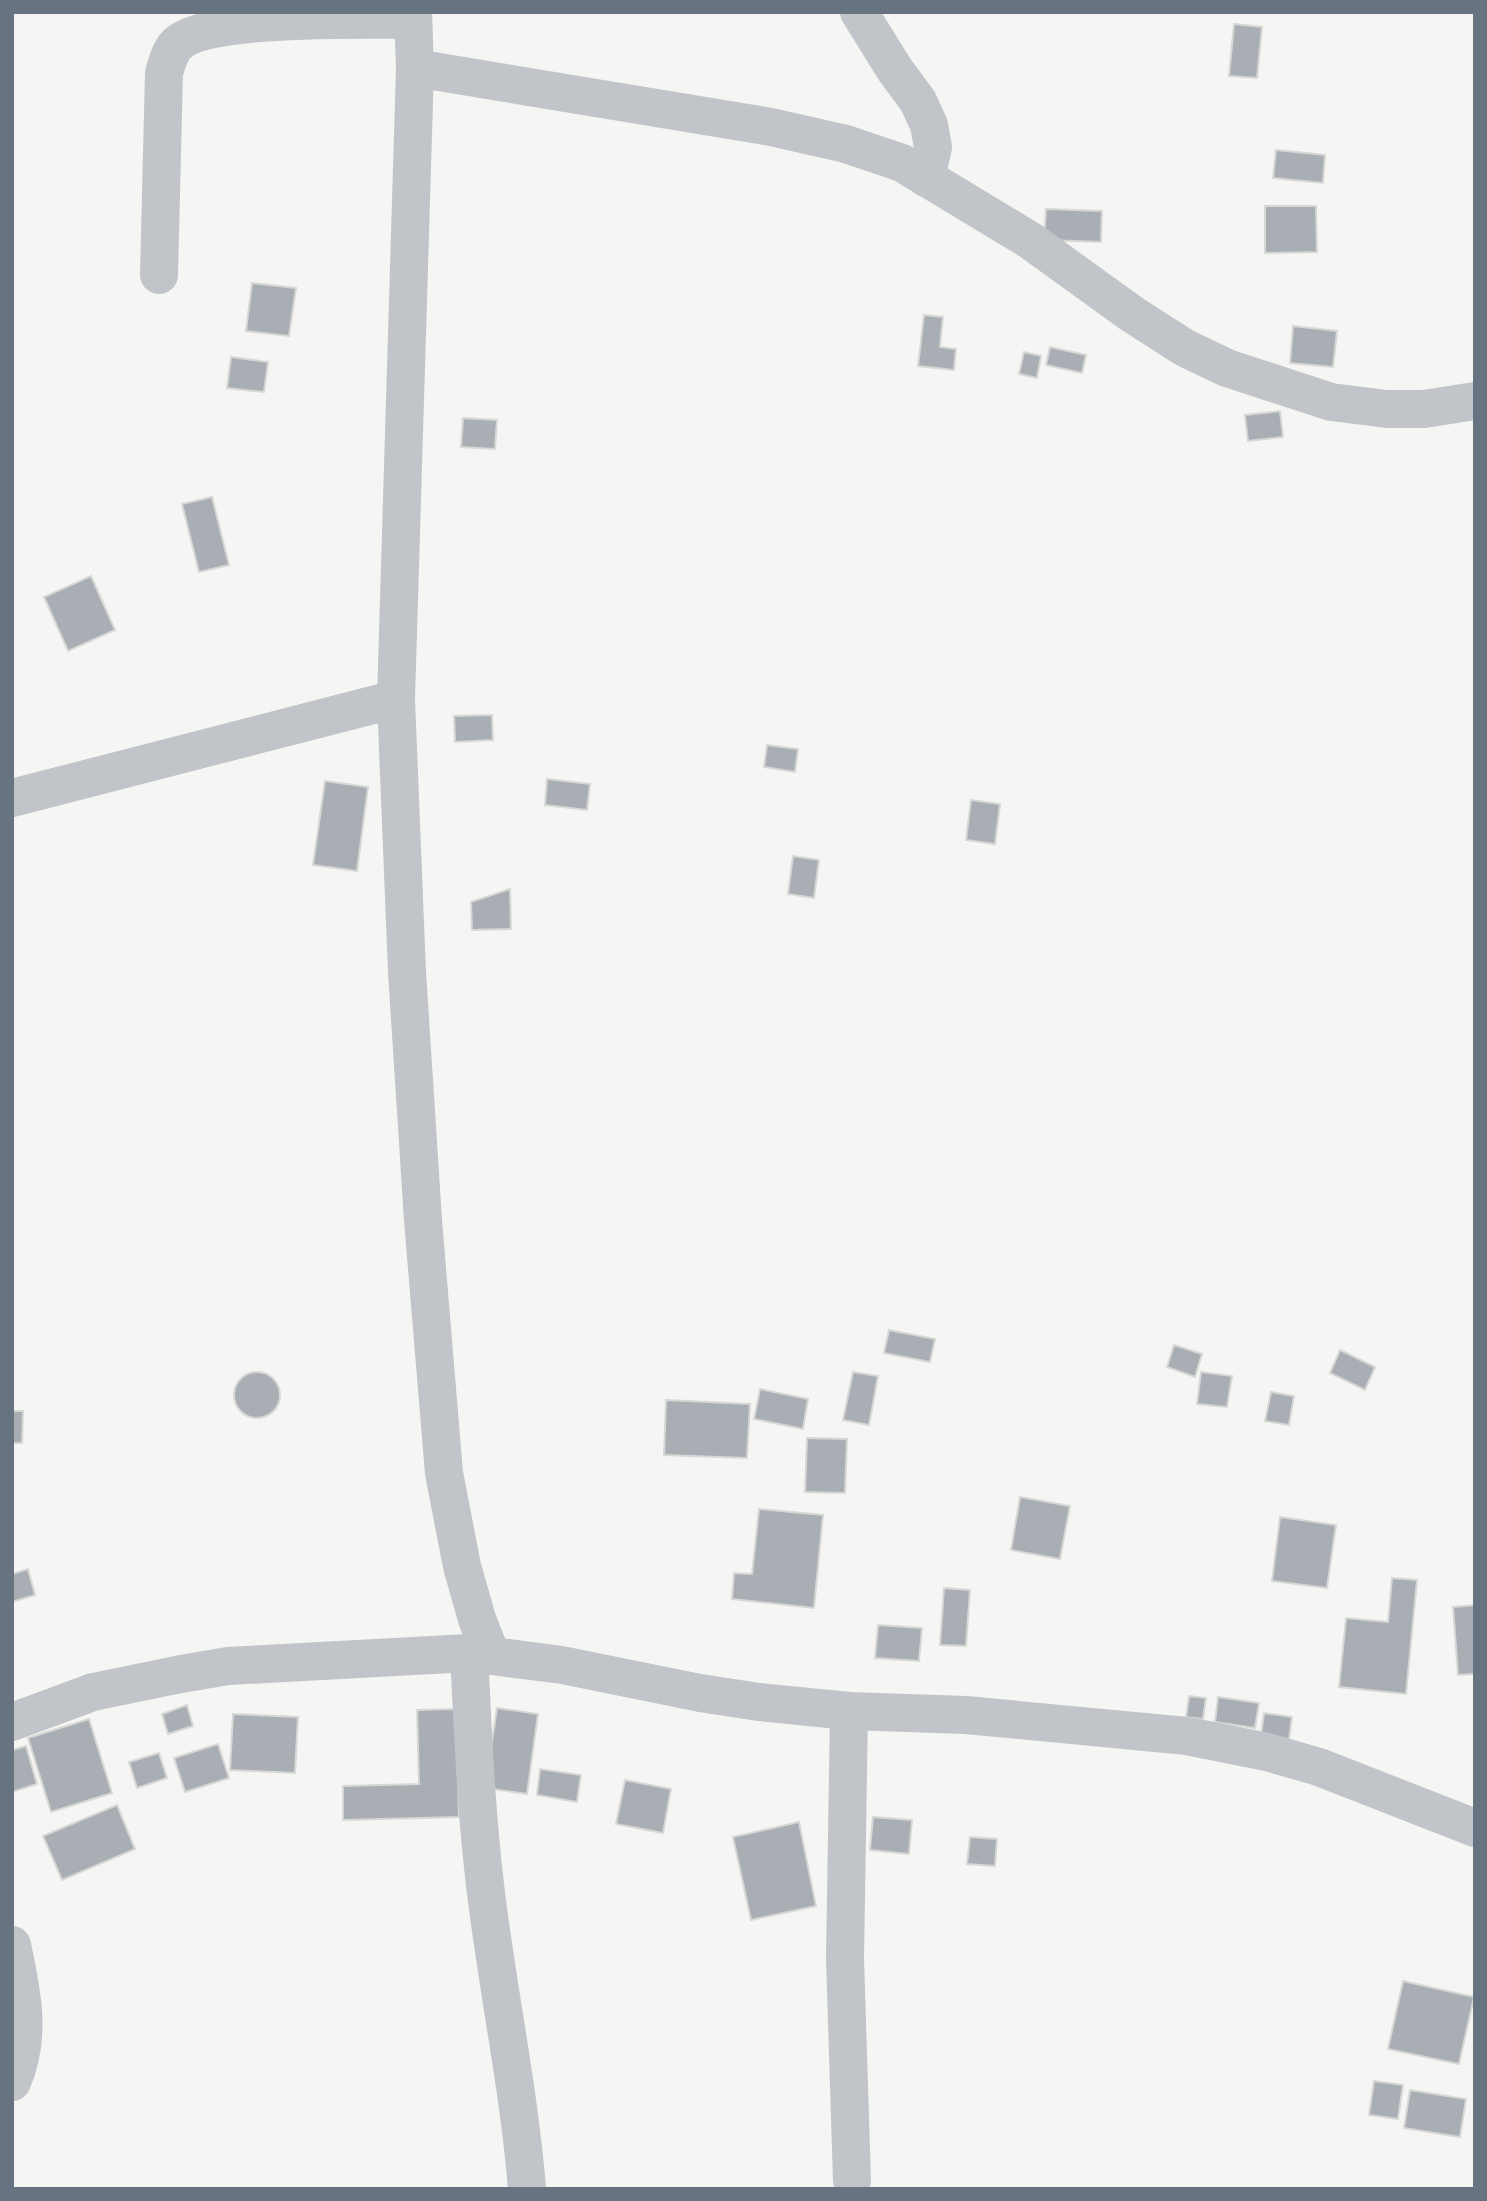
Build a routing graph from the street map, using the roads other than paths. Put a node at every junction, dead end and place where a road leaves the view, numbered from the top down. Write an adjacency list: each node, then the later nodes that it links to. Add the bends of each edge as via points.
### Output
1 (859, 12): 4 (street, via 929,125 933,147)
2 (413, 16): 3 (street); 5 (street, via 291,20 214,30 176,45 164,73)
3 (415, 68): 4 (street, via 771,127 846,144 902,163); 7 (street)
4 (926, 178): 6 (street, via 1031,241 1185,348 1227,368 1331,402 1424,409)
5 (159, 275)
6 (1475, 401)
7 (396, 699): 8 (street); 9 (street, via 416,1123 444,1473 477,1619)
8 (12, 798)
9 (480, 1654): 10 (street, via 759,1702); 11 (street, via 216,1668 93,1692); 16 (street, via 475,1783)
10 (849, 1711): 12 (street, via 966,1714 1187,1735 1319,1767); 15 (street, via 845,1958)
11 (12, 1722)
12 (1475, 1828)
13 (12, 1945): 14 (street, via 25,2022)
14 (12, 2082)
15 (852, 2180)
16 (527, 2189)

